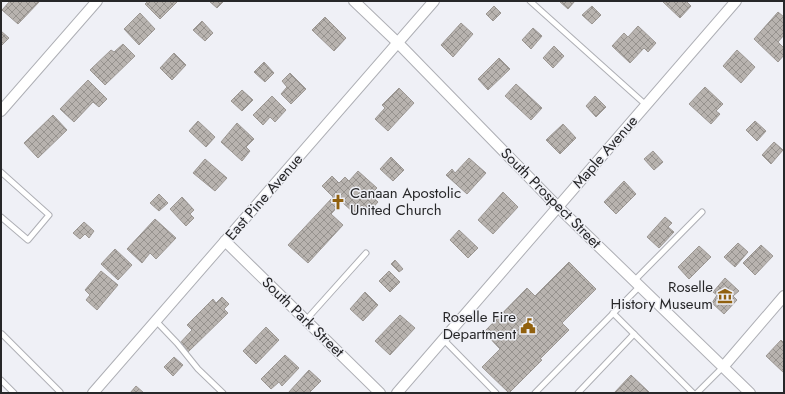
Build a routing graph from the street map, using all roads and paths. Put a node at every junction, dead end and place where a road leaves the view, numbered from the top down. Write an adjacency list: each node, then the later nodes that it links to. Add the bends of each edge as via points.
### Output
1 (97, 1): 8 (street)
2 (354, 1): 6 (street, South Prospect Street)
3 (434, 1): 6 (street, East Pine Avenue)
4 (530, 1): 7 (lane)
5 (736, 1): 7 (street, Maple Avenue)
6 (398, 43): 10 (street, South Prospect Street); 13 (street, East Pine Avenue)
7 (646, 105): 10 (street, Maple Avenue)
8 (1, 111)
9 (1, 172): 12 (lane, via 49,215 28,240)
10 (558, 207): 15 (street, South Prospect Street); 22 (street, Maple Avenue)
11 (702, 212): 15 (lane)
12 (1, 217)
13 (225, 241): 18 (street, South Park Street); 19 (street, East Pine Avenue)
14 (366, 253): 18 (lane)
15 (637, 284): 17 (lane); 23 (street, South Prospect Street)
16 (784, 296): 23 (street)
17 (613, 313): 20 (lane); 32 (lane)
18 (306, 320): 29 (street, South Park Street)
19 (156, 321): 27 (street, East Pine Avenue); 28 (lane)
20 (634, 334): 33 (lane); 34 (lane)
21 (1, 335): 25 (lane)
22 (443, 339): 30 (street, Maple Avenue); 31 (lane)
23 (723, 367): 35 (lane); 36 (street, South Prospect Street)
24 (1, 380): 26 (lane)
25 (60, 392)
26 (14, 393)
27 (93, 393)
28 (223, 393)
29 (380, 393)
30 (397, 393)
31 (496, 393)
32 (535, 393)
33 (578, 393)
34 (693, 393)
35 (697, 393)
36 (750, 393)

